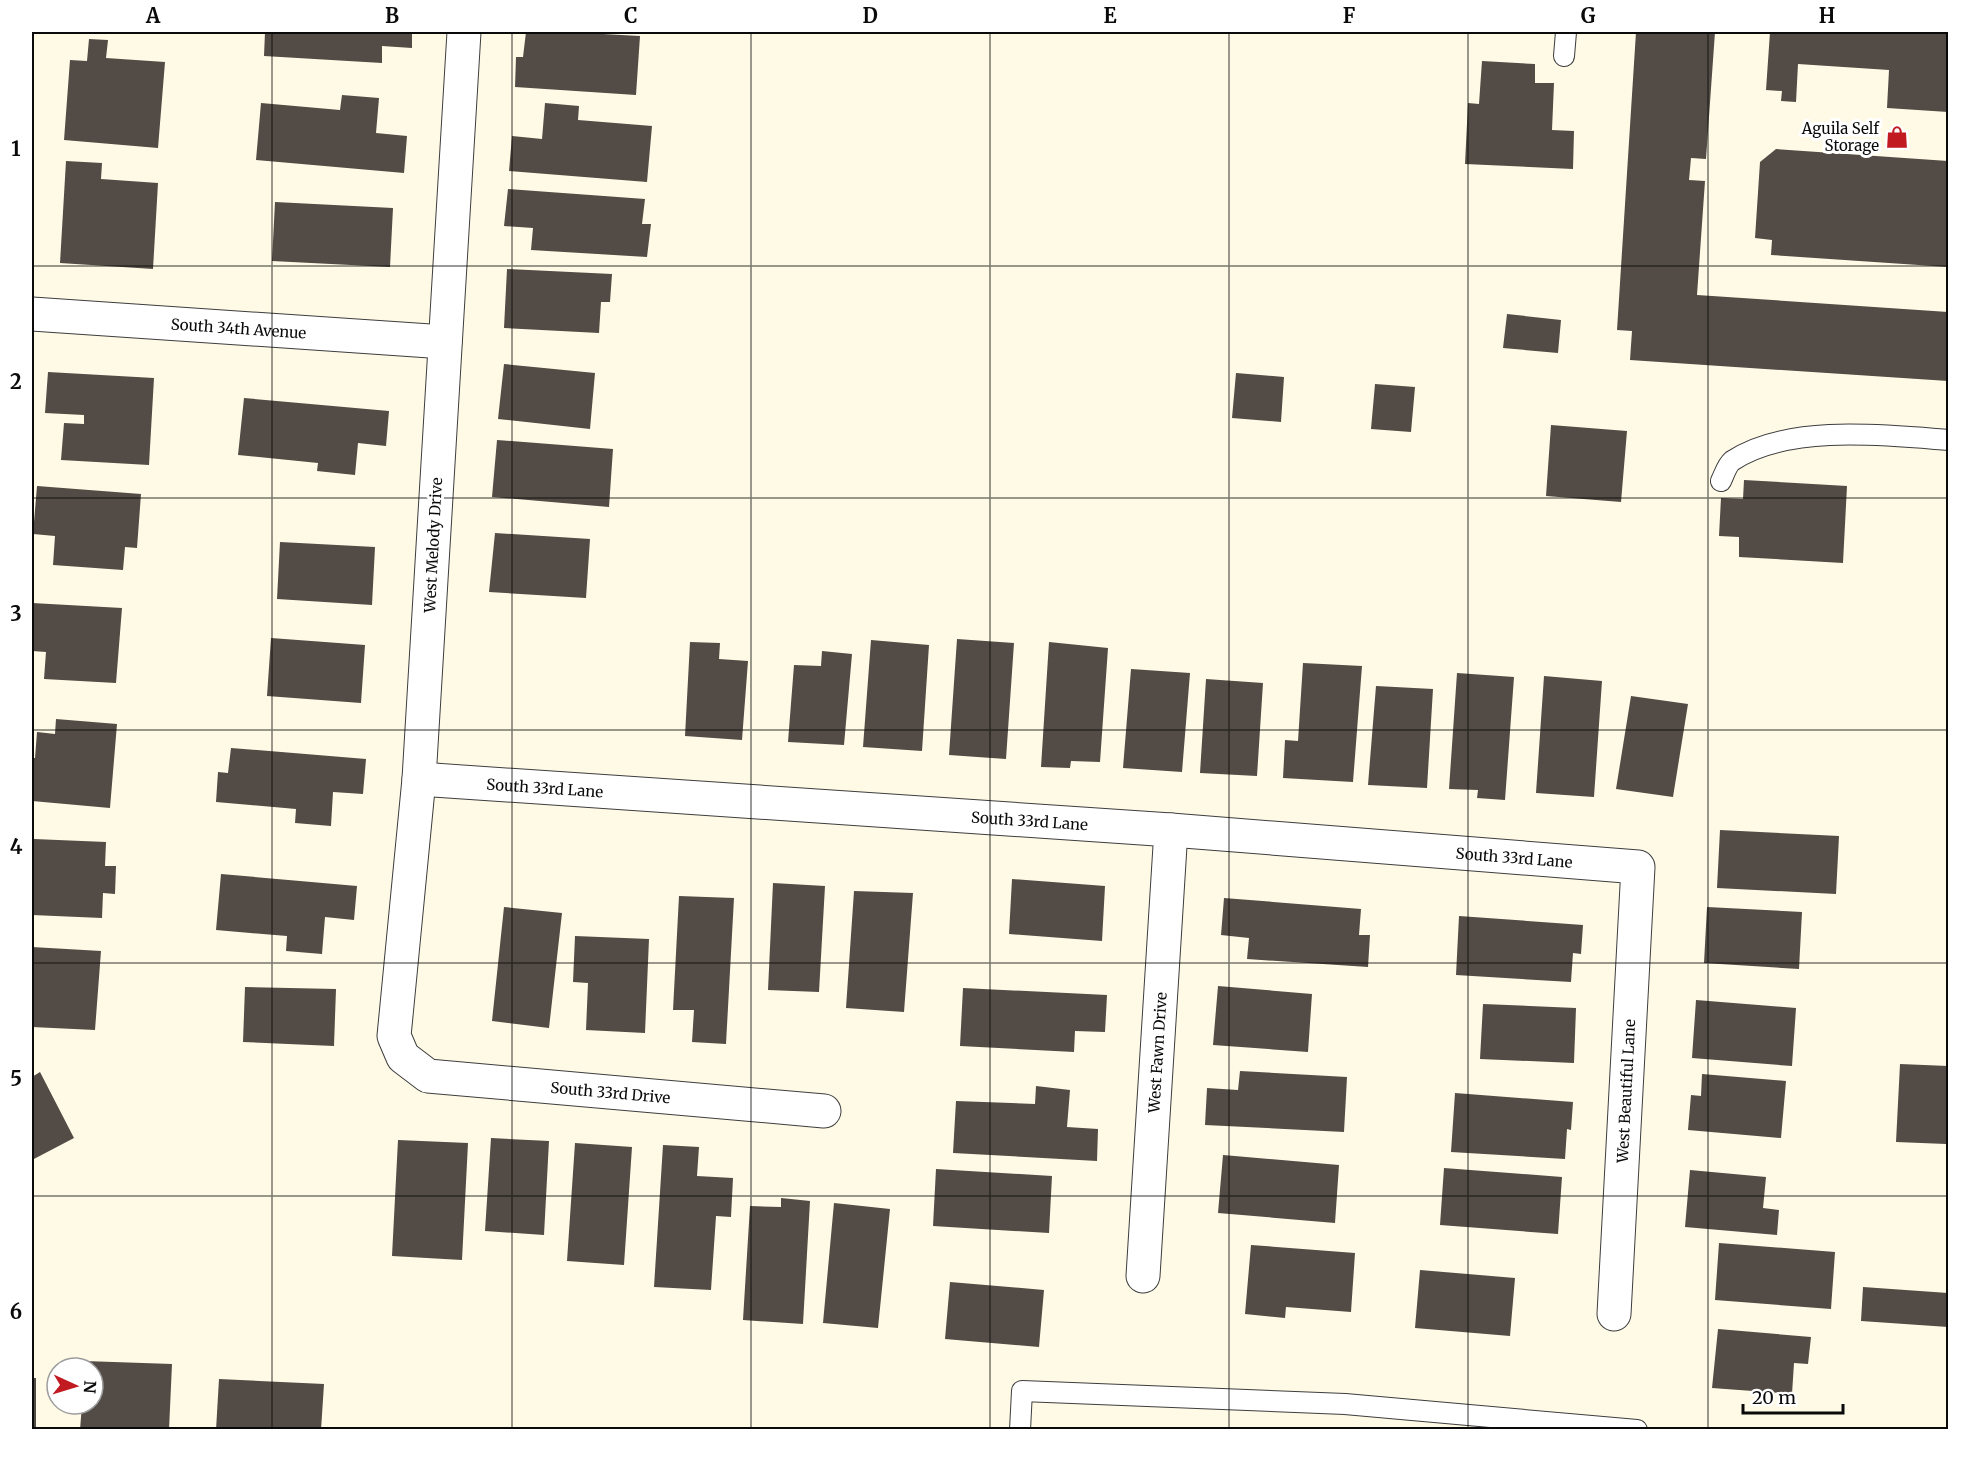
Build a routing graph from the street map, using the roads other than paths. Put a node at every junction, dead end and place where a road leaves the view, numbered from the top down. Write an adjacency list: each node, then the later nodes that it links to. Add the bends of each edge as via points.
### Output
1 (464, 32): 5 (street, West Melody Drive)
2 (1566, 32): 3 (lane)
3 (1564, 56)
4 (32, 314): 5 (street, South 34th Avenue)
5 (445, 342): 8 (street, West Melody Drive)
6 (1948, 440): 7 (lane, via 1829,435 1775,442 1730,462)
7 (1721, 481)
8 (419, 779): 9 (street, South 33rd Lane); 11 (street, West Melody Drive, via 394,1036)
9 (1171, 830): 10 (street, South 33rd Lane); 13 (street, West Fawn Drive)
10 (1638, 867): 14 (street, West Beautiful Lane)
11 (403, 1057): 12 (street, South 33rd Drive, via 428,1076)
12 (824, 1111)
13 (1143, 1276)
14 (1614, 1314)
15 (1020, 1430): 16 (lane, via 1022,1391 1345,1404)
16 (1637, 1430)

